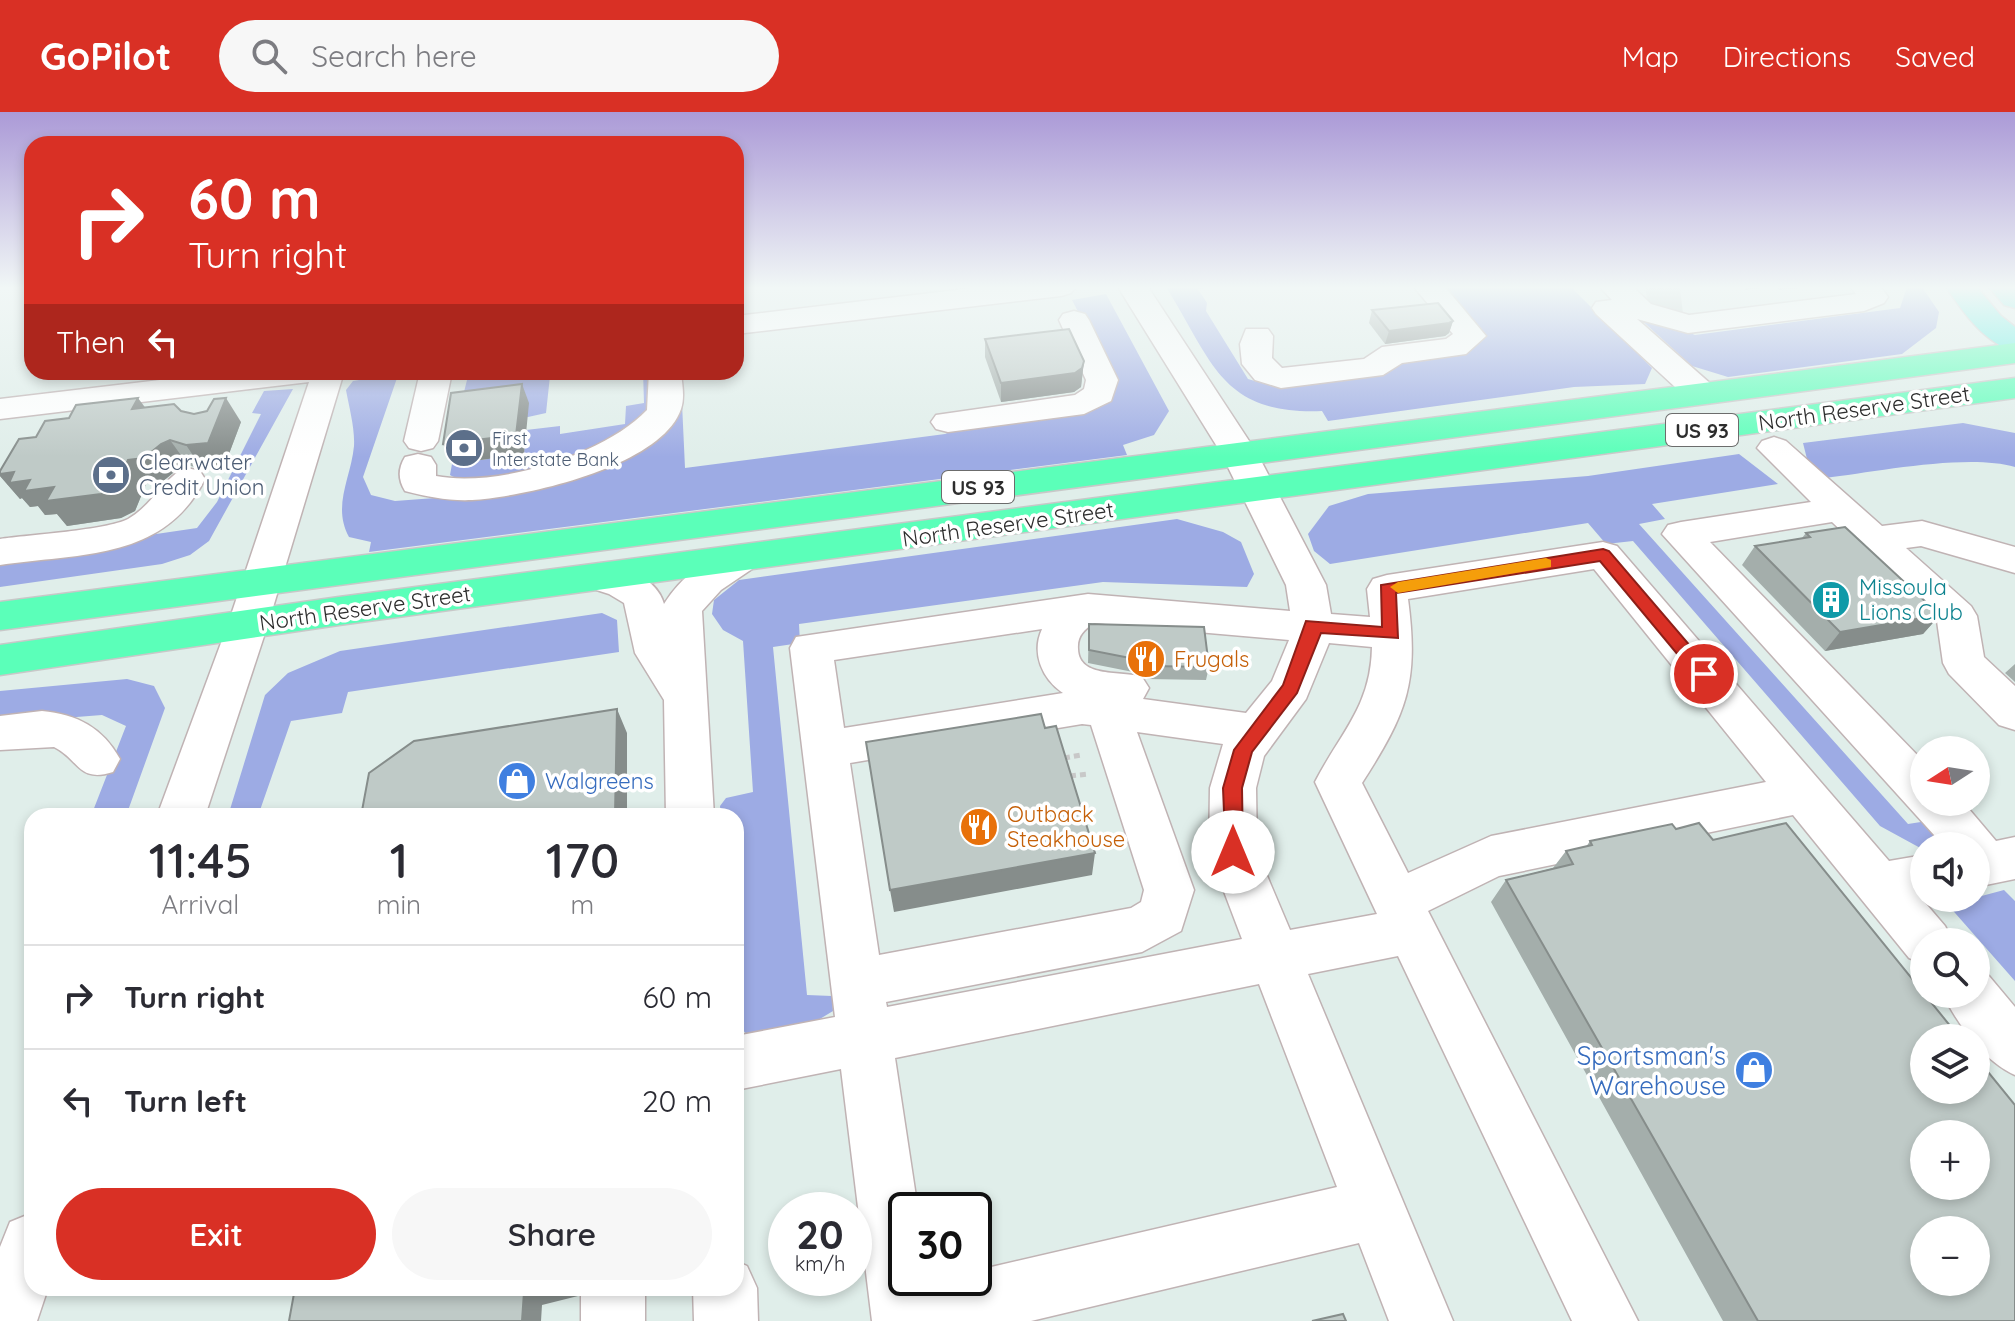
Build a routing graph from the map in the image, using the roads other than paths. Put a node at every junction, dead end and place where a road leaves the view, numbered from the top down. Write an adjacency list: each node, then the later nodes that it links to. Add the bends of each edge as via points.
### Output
1 (1085, 343): 17 (street, via 1102,380 1099,394 1084,404)
2 (1169, 343): 19 (street)
3 (1256, 343): 4 (street, via 1258,367 1281,378 1372,368 1393,354)
4 (1461, 343)
5 (1647, 343): 13 (street)
6 (2015, 353): 13 (highway, North Reserve Street / US 93)
7 (239, 380): 11 (street)
8 (325, 380): 28 (street)
9 (434, 380): 10 (street, via 418,483 448,488 557,473 632,443 665,410)
10 (665, 380)
11 (230, 381): 14 (street); 16 (street)
12 (2015, 388): 20 (highway, North Reserve Street / US 93)
13 (1700, 392): 19 (highway, North Reserve Street / US 93)
14 (0, 409)
15 (2015, 414): 20 (highway, via 1985,411 1533,470)
16 (215, 415)
17 (948, 422)
18 (1774, 448): 22 (street)
19 (1250, 472): 20 (highway, North Reserve Street / US 93); 25 (highway, North Reserve Street / US 93); 28 (highway, North Reserve Street / US 93); 32 (street, via 1306,585)
20 (1388, 472)
21 (187, 479): 24 (street, via 163,512 130,533)
22 (1841, 509): 23 (street); 43 (street, via 1681,534)
23 (1875, 540): 26 (street, via 1922,533); 37 (street, via 1957,616 1964,663)
24 (0, 552)
25 (738, 560): 27 (highway, North Reserve Street / US 93); 35 (street, via 707,580 682,608)
26 (2015, 560)
27 (598, 577): 31 (highway, North Reserve Street / US 93); 35 (street, via 642,596 656,653)
28 (262, 582): 30 (highway, North Reserve Street / US 93); 31 (street)
29 (1088, 608): 32 (street); 38 (street, via 1068,617 1059,630 1062,663 1073,679 1093,687 1164,689 1184,702); 41 (street, via 811,648)
30 (0, 616)
31 (248, 624): 34 (highway, North Reserve Street / US 93); 45 (street)
32 (1312, 626): 33 (street); 39 (street, via 1291,688)
33 (1392, 634): 44 (street, via 1387,589 1603,555); 50 (street, via 1390,683 1369,733 1338,782)
34 (0, 660)
35 (686, 700): 46 (street)
36 (1108, 711): 38 (street); 41 (street, via 1082,707); 54 (street, via 1169,890 1163,915 1142,929)
37 (2015, 713)
38 (1199, 724): 39 (street)
39 (1257, 732): 52 (street, via 1243,750 1233,788 1233,852)
40 (0, 733): 42 (street, via 67,731 85,742)
41 (826, 749): 54 (street)
42 (97, 759)
43 (1910, 777)
44 (1804, 794): 49 (street); 50 (street, via 1491,857)
45 (184, 808)
46 (690, 808)
47 (1947, 816): 48 (street)
48 (1962, 832)
49 (1901, 880): 51 (street)
50 (1404, 916): 52 (street); 65 (street)
51 (1921, 928)
52 (1275, 958): 54 (street); 57 (street)
53 (1982, 1008): 55 (street)
54 (861, 1010): 56 (street); 57 (street, via 903,1319)
55 (2015, 1048)
56 (744, 1060)
57 (1376, 1209): 64 (street)
58 (24, 1267): 61 (street)
59 (613, 1296): 62 (street)
60 (725, 1296): 63 (street)
61 (5, 1321)
62 (613, 1321)
63 (726, 1321)
64 (1421, 1321)
65 (1606, 1321)

